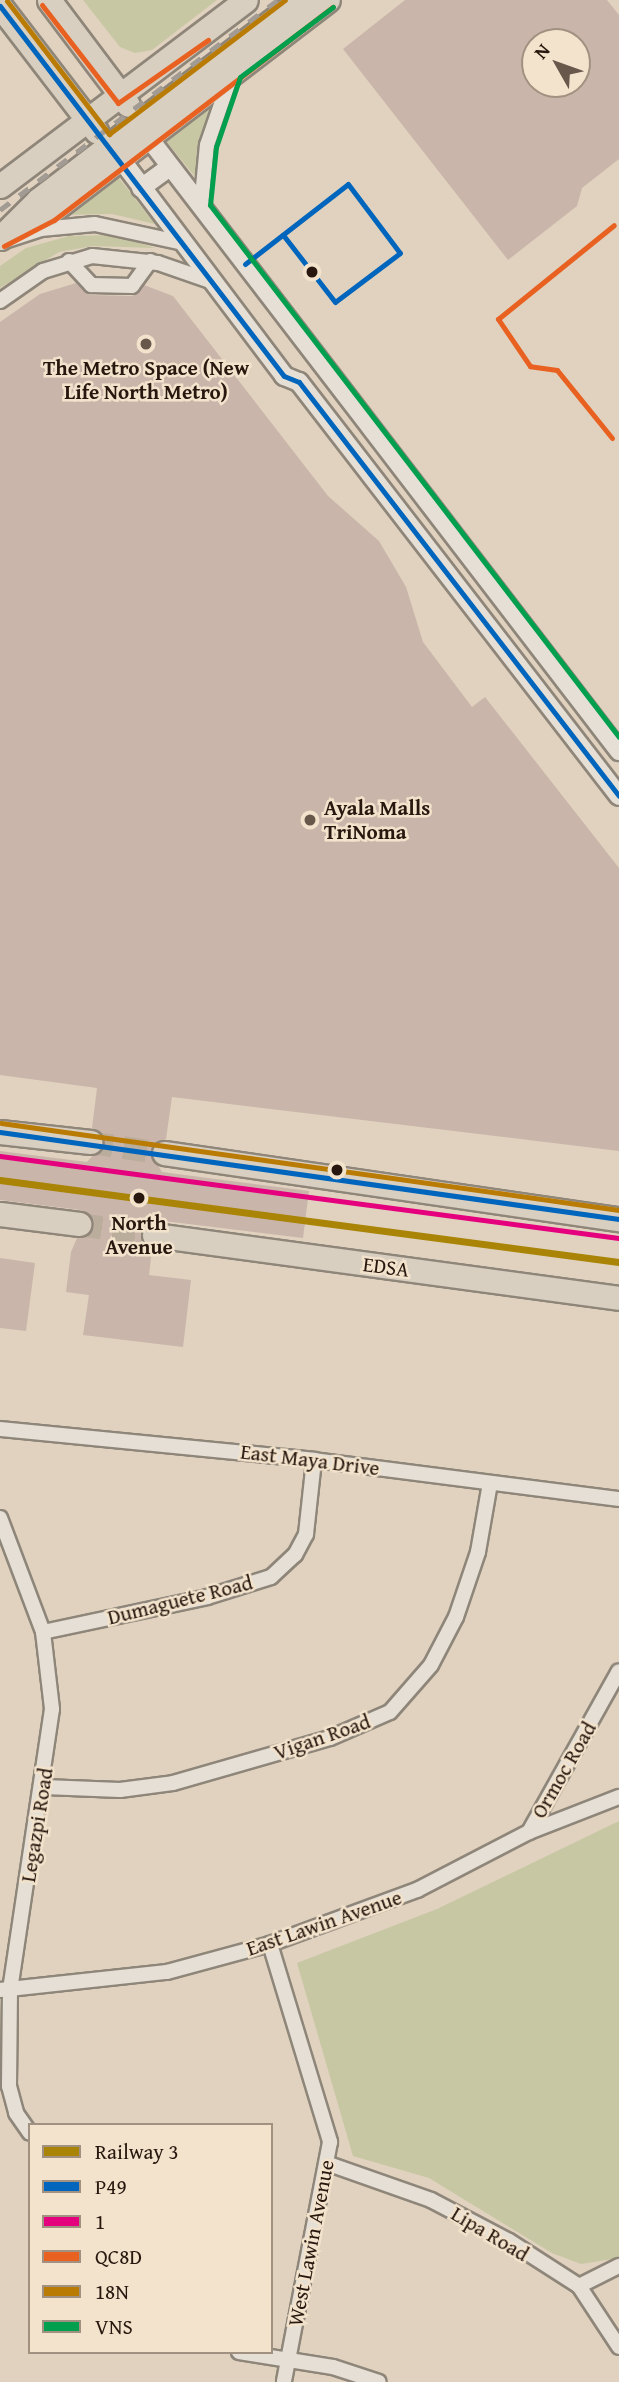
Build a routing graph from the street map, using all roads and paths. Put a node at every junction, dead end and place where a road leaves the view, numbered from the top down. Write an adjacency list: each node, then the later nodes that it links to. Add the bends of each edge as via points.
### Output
1 (49, 0): 7 (main road)
2 (246, 0): 7 (main road)
3 (300, 0): 9 (main road)
4 (328, 0): 6 (main road)
5 (0, 6): 8 (main road)
6 (233, 72): 9 (main road); 14 (street, via 207,145)
7 (121, 95): 8 (main road); 9 (main road)
8 (88, 119): 10 (main road); 12 (main road)
9 (144, 130): 10 (main road); 11 (street)
10 (114, 152): 13 (street); 15 (main road, via 38,200)
11 (170, 167): 13 (street); 14 (street)
12 (0, 186)
13 (141, 188): 16 (street)
14 (201, 208): 21 (street)
15 (6, 235): 16 (street, via 95,225)
16 (183, 243): 19 (street)
17 (69, 261): 18 (street, via 105,256); 18 (street, via 91,285 131,286); 20 (street, via 34,276)
18 (150, 261): 19 (street)
19 (213, 282): 22 (street, via 284,376 299,382)
20 (0, 301)
21 (619, 751)
22 (619, 796)
23 (0, 1132): 24 (main road)
24 (90, 1142)
25 (164, 1153): 27 (main road)
26 (0, 1214): 28 (main road)
27 (619, 1219)
28 (79, 1224)
29 (153, 1235): 30 (main road, EDSA)
30 (619, 1298)
31 (0, 1429): 32 (street, East Maya Drive)
32 (314, 1460): 33 (street, East Maya Drive); 36 (street, Dumaguete Road, via 306,1534 295,1555 271,1577 207,1597)
33 (489, 1483): 34 (street, East Maya Drive); 38 (street, Vigan Road, via 478,1552 456,1617 431,1665 390,1712 330,1738 173,1783 120,1790)
34 (619, 1499)
35 (0, 1518): 36 (street, Legazpi Road)
36 (43, 1632): 38 (street, Legazpi Road, via 52,1709)
37 (619, 1671): 40 (street, Ormoc Road)
38 (44, 1787): 42 (street, Legazpi Road)
39 (619, 1797): 40 (street, East Lawin Avenue)
40 (529, 1832): 41 (street, East Lawin Avenue, via 417,1890)
41 (271, 1944): 42 (street, East Lawin Avenue, via 167,1972); 44 (street, West Lawin Avenue, via 330,2143)
42 (5, 1990): 43 (street, Legazpi Road, via 9,2087 16,2113)
43 (28, 2130)
44 (329, 2164): 46 (street, Lipa Road, via 456,2212); 49 (street, West Lawin Avenue)
45 (619, 2266): 46 (street)
46 (579, 2286): 47 (street, Lipa Road)
47 (619, 2347)
48 (254, 2354): 49 (street)
49 (289, 2359): 50 (street, West Lawin Avenue); 51 (street)
50 (284, 2382)
51 (379, 2382)

